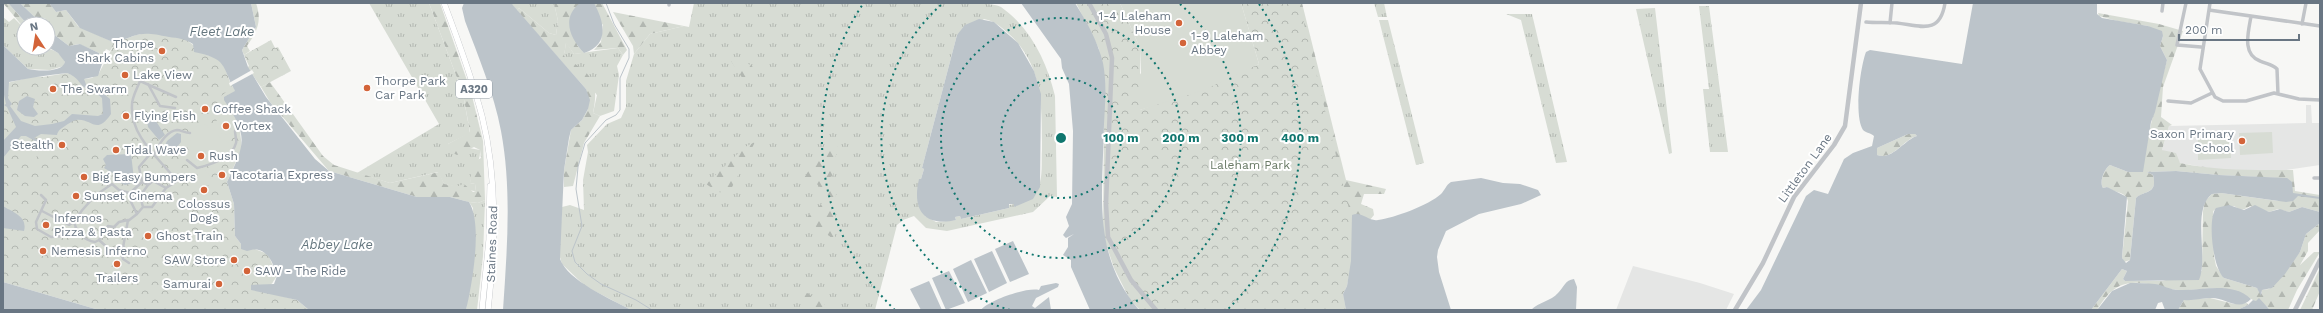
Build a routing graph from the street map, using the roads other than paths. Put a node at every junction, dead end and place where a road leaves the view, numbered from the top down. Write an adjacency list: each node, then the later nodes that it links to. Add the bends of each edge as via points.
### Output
1 (444, 3): 29 (main road, Staines Road / A320, via 482,116)
2 (1089, 3): 52 (street, via 1106,35 1112,58 1106,204 1108,237 1131,280)
3 (1861, 3): 53 (street, Littleton Lane, via 1845,126 1834,145 1794,197 1763,263)
4 (1892, 3): 14 (street)
5 (1945, 3): 14 (street, via 1942,16 1931,26)
6 (2163, 3): 11 (street)
7 (2186, 3): 17 (street, via 2177,45)
8 (2210, 3): 10 (street)
9 (2306, 3): 15 (street)
10 (2209, 10): 12 (street); 17 (street)
11 (2162, 11)
12 (2251, 16): 15 (street); 20 (street, via 2248,44 2250,53 2255,59 2277,69)
13 (1866, 22): 14 (street)
14 (1890, 23)
15 (2302, 24): 16 (street)
16 (2320, 26)
17 (2201, 47): 19 (street, via 2200,69)
18 (148, 84): 21 (street); 24 (street, via 160,106); 27 (street, via 140,81 132,105 135,126)
19 (2212, 93): 20 (street, via 2223,101 2251,100 2266,94); 23 (street, via 2191,103)
20 (2278, 94): 22 (street, via 2298,99)
21 (176, 97)
22 (2320, 100)
23 (2168, 101)
24 (175, 108)
25 (235, 131): 28 (street, via 236,143 233,150 219,160 197,168)
26 (190, 133): 27 (street, via 176,130 165,138)
27 (152, 154): 32 (street, via 139,167); 34 (street, via 177,182)
28 (187, 160)
29 (491, 178): 50 (main road, Staines Road / A320, via 489,240); 51 (main road, Staines Road / A320, via 494,229)
30 (2314, 178): 31 (street)
31 (2320, 178)
32 (142, 182): 33 (street); 35 (street)
33 (148, 185): 34 (street, via 153,181); 37 (street)
34 (166, 188): 38 (street, via 152,207)
35 (130, 193): 37 (street); 40 (street); 42 (street, via 119,190 112,184 103,189)
36 (41, 196): 39 (street, via 46,200)
37 (140, 196): 38 (street)
38 (143, 207): 40 (street)
39 (42, 211): 43 (street); 45 (street, via 36,222 37,230 51,237 64,236)
40 (137, 214): 41 (street)
41 (128, 221): 46 (street, via 119,222 114,227 108,226); 47 (street)
42 (74, 222): 43 (street); 44 (street)
43 (69, 225): 45 (street)
44 (76, 229): 45 (street); 46 (street, via 89,241)
45 (69, 231)
46 (99, 240): 47 (street, via 109,249)
47 (124, 247): 49 (street, via 123,259)
48 (2320, 260): 54 (street)
49 (129, 263)
50 (482, 310)
51 (488, 310)
52 (1156, 310)
53 (1734, 310)
54 (2295, 310)

